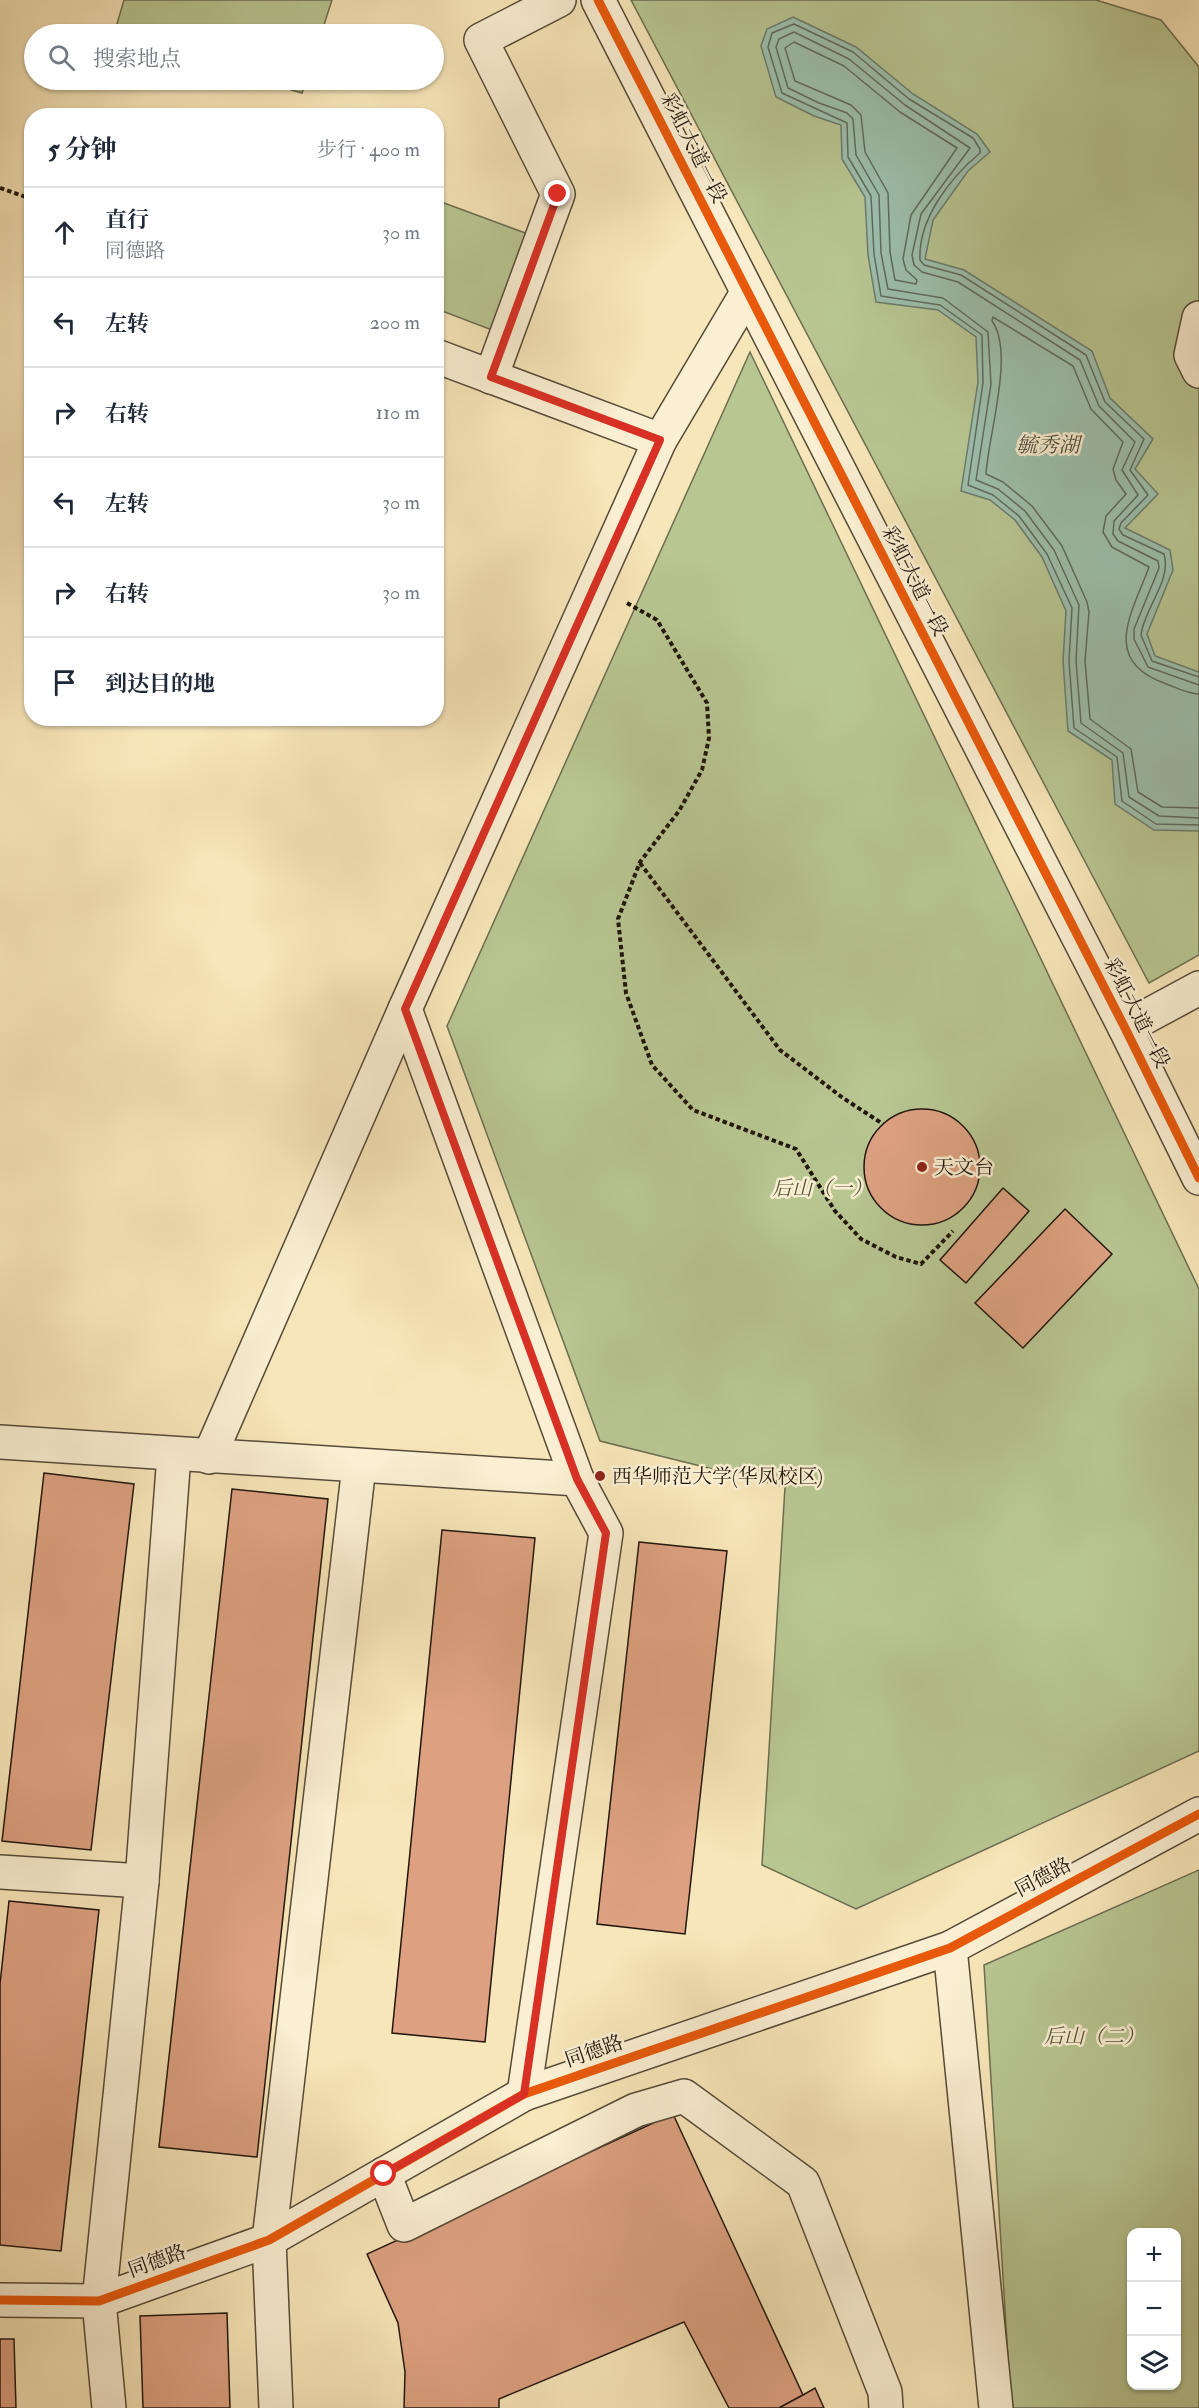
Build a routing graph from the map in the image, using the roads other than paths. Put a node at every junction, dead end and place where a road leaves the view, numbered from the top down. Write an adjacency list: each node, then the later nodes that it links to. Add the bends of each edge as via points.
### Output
1 (559, 0): 7 (street, via 481,40 558,194)
2 (598, 0): 3 (street, 彩虹大道一段)
3 (747, 293): 8 (street); 11 (street, 彩虹大道一段)
4 (1199, 318): 6 (street, via 1191,355)
5 (444, 359): 7 (street)
6 (1199, 371)
7 (491, 377): 8 (street)
8 (660, 440): 10 (street)
9 (1199, 988): 11 (street)
10 (405, 1009): 15 (street); 17 (street)
11 (1125, 1028): 12 (street, 彩虹大道一段)
12 (1199, 1178)
13 (0, 1442): 14 (street)
14 (174, 1455): 15 (street); 20 (street)
15 (209, 1457): 16 (street)
16 (359, 1466): 17 (street); 24 (street)
17 (577, 1479): 22 (street, via 606,1533)
18 (1199, 1814): 21 (street, 同德路)
19 (0, 1872): 20 (street)
20 (142, 1881): 26 (street)
21 (950, 1948): 22 (street, 同德路); 30 (street)
22 (524, 2094): 23 (street, 同德路)
23 (384, 2174): 24 (street, 同德路); 29 (street, via 404,2225 636,2110 684,2096 803,2183 885,2392)
24 (269, 2240): 26 (street, 同德路); 28 (street)
25 (0, 2300): 26 (street, 同德路)
26 (99, 2301): 27 (street)
27 (109, 2408)
28 (276, 2408)
29 (886, 2408)
30 (996, 2408)

